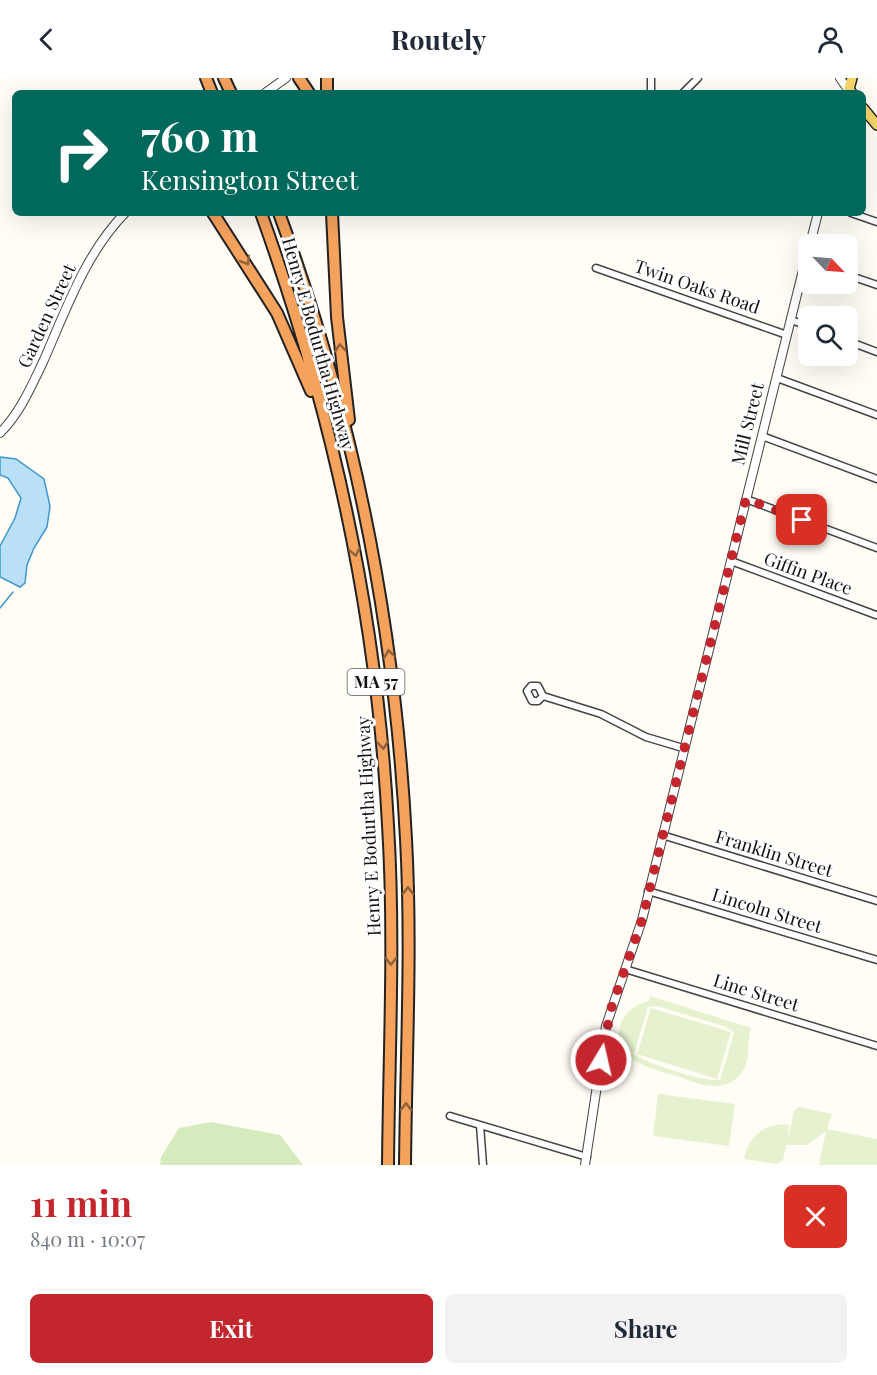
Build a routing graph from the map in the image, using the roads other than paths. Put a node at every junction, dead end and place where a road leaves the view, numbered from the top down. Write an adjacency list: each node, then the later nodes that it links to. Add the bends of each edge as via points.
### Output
1 (286, 78): 3 (street)
2 (698, 78): 4 (street)
3 (269, 90)
4 (686, 90)
5 (866, 112): 6 (main road)
6 (877, 125)
7 (122, 216): 27 (street, Garden Street, via 93,254 26,398)
8 (215, 216): 32 (highway, one-way to 32, via 268,297 295,350 318,410)
9 (262, 216): 32 (highway, Henry E Bodurtha Highway / MA 57, via 316,383)
10 (280, 216): 30 (highway, Henry E Bodurtha Highway / MA 57, via 324,351)
11 (332, 216): 30 (highway, one-way to 11, via 340,354)
12 (817, 216): 15 (street)
13 (860, 216): 14 (street)
14 (877, 222)
15 (813, 234)
16 (596, 268): 22 (street, Twin Oaks Road)
17 (858, 278): 18 (street)
18 (877, 285)
19 (798, 294): 20 (street, Mill Street)
20 (791, 320): 21 (street); 22 (street, Mill Street)
21 (798, 322)
22 (787, 334): 25 (street, Mill Street)
23 (858, 345): 24 (street)
24 (877, 352)
25 (777, 378): 26 (street); 28 (street, Mill Street)
26 (877, 415)
27 (0, 433)
28 (762, 436): 29 (street); 31 (street, Mill Street)
29 (877, 479)
30 (359, 489): 49 (highway, Henry E Bodurtha Highway / MA 57, one-way to 30, via 408,915 403,784 384,618)
31 (746, 499): 33 (street); 34 (street, Mill Street)
32 (350, 530): 48 (highway, Henry E Bodurtha Highway / MA 57, one-way to 48, via 376,686 388,826 392,938)
33 (877, 548)
34 (731, 561): 35 (street, Giffin Place); 38 (street, Mill Street)
35 (876, 614): 36 (street, Giffin Place)
36 (877, 624)
37 (543, 696): 38 (street, via 601,714 646,737)
38 (683, 748): 39 (street, Mill Street)
39 (662, 836): 40 (street, Mill Street); 41 (street, Franklin Street)
40 (648, 891): 42 (street, Lincoln Street); 43 (street, Mill Street)
41 (877, 901)
42 (877, 960)
43 (625, 969): 44 (street, Line Street); 47 (street, Mill Street, via 606,1025)
44 (877, 1046)
45 (450, 1116): 46 (street)
46 (480, 1125): 47 (street); 50 (street)
47 (586, 1161)
48 (388, 1165)
49 (405, 1165)
50 (483, 1165)

